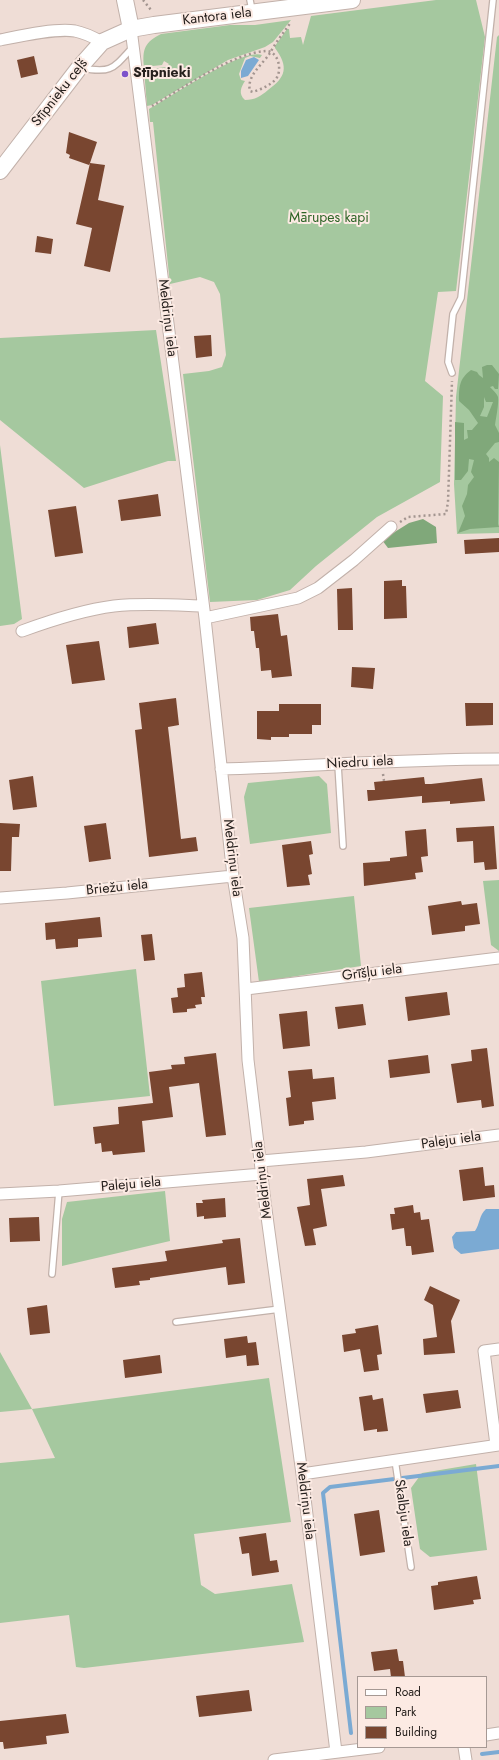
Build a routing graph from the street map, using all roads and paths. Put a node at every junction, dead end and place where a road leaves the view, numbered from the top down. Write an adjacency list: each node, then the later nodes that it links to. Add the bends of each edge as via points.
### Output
1 (125, 0): 6 (main road)
2 (352, 0): 4 (main road, Kantora iela)
3 (493, 0): 14 (lane, via 461,298 453,314 448,362)
4 (251, 6): 6 (main road, Kantora iela)
5 (294, 18): 10 (path)
6 (130, 29): 8 (main road, Stīpnieku ceļš); 9 (street, Meldriņu iela)
7 (0, 40): 8 (street, via 75,31)
8 (102, 42): 11 (main road, Stīpnieku ceļš)
9 (132, 48): 11 (lane, via 116,66 102,72); 12 (street, Meldriņu iela)
10 (270, 52): 10 (path, via 250,81 250,90 253,92 276,79 278,63); 12 (path, via 234,59)
11 (79, 68): 13 (main road, Stīpnieku ceļš)
12 (141, 111): 16 (street, Meldriņu iela)
13 (0, 171)
14 (452, 373): 15 (path, via 446,514 408,517)
15 (391, 527): 17 (street, via 318,588 298,598)
16 (204, 606): 17 (street, Meldriņu iela); 18 (street, via 112,606 58,618)
17 (205, 618): 21 (street, Meldriņu iela)
18 (22, 631)
19 (499, 759): 20 (street, Niedru iela, via 424,759)
20 (338, 765): 21 (street, Niedru iela); 22 (lane)
21 (221, 769): 23 (street, Meldriņu iela)
22 (343, 846)
23 (233, 876): 24 (street, Briežu iela); 26 (street, Meldriņu iela, via 243,938)
24 (0, 898)
25 (499, 958): 26 (street, Grīšļu iela)
26 (246, 989): 28 (street, Meldriņu iela, via 248,1060)
27 (499, 1135): 28 (street, Paleju iela)
28 (261, 1162): 29 (street, Meldriņu iela)
29 (262, 1174): 30 (street, Paleju iela); 33 (street, Meldriņu iela)
30 (59, 1191): 31 (street, Paleju iela); 32 (lane)
31 (0, 1194)
32 (52, 1274)
33 (280, 1309): 34 (lane); 38 (street, Meldriņu iela)
34 (176, 1322)
35 (499, 1349): 36 (street, Skalbju iela, via 484,1351)
36 (498, 1445): 37 (street, Skalbju iela)
37 (395, 1460): 38 (street, Skalbju iela); 39 (lane, Skalbju iela)
38 (302, 1474): 44 (street, Meldriņu iela)
39 (411, 1567)
40 (499, 1733): 41 (street)
41 (487, 1735)
42 (370, 1748): 44 (street)
43 (464, 1748): 46 (street)
44 (336, 1752): 45 (street)
45 (274, 1760)
46 (466, 1760)

